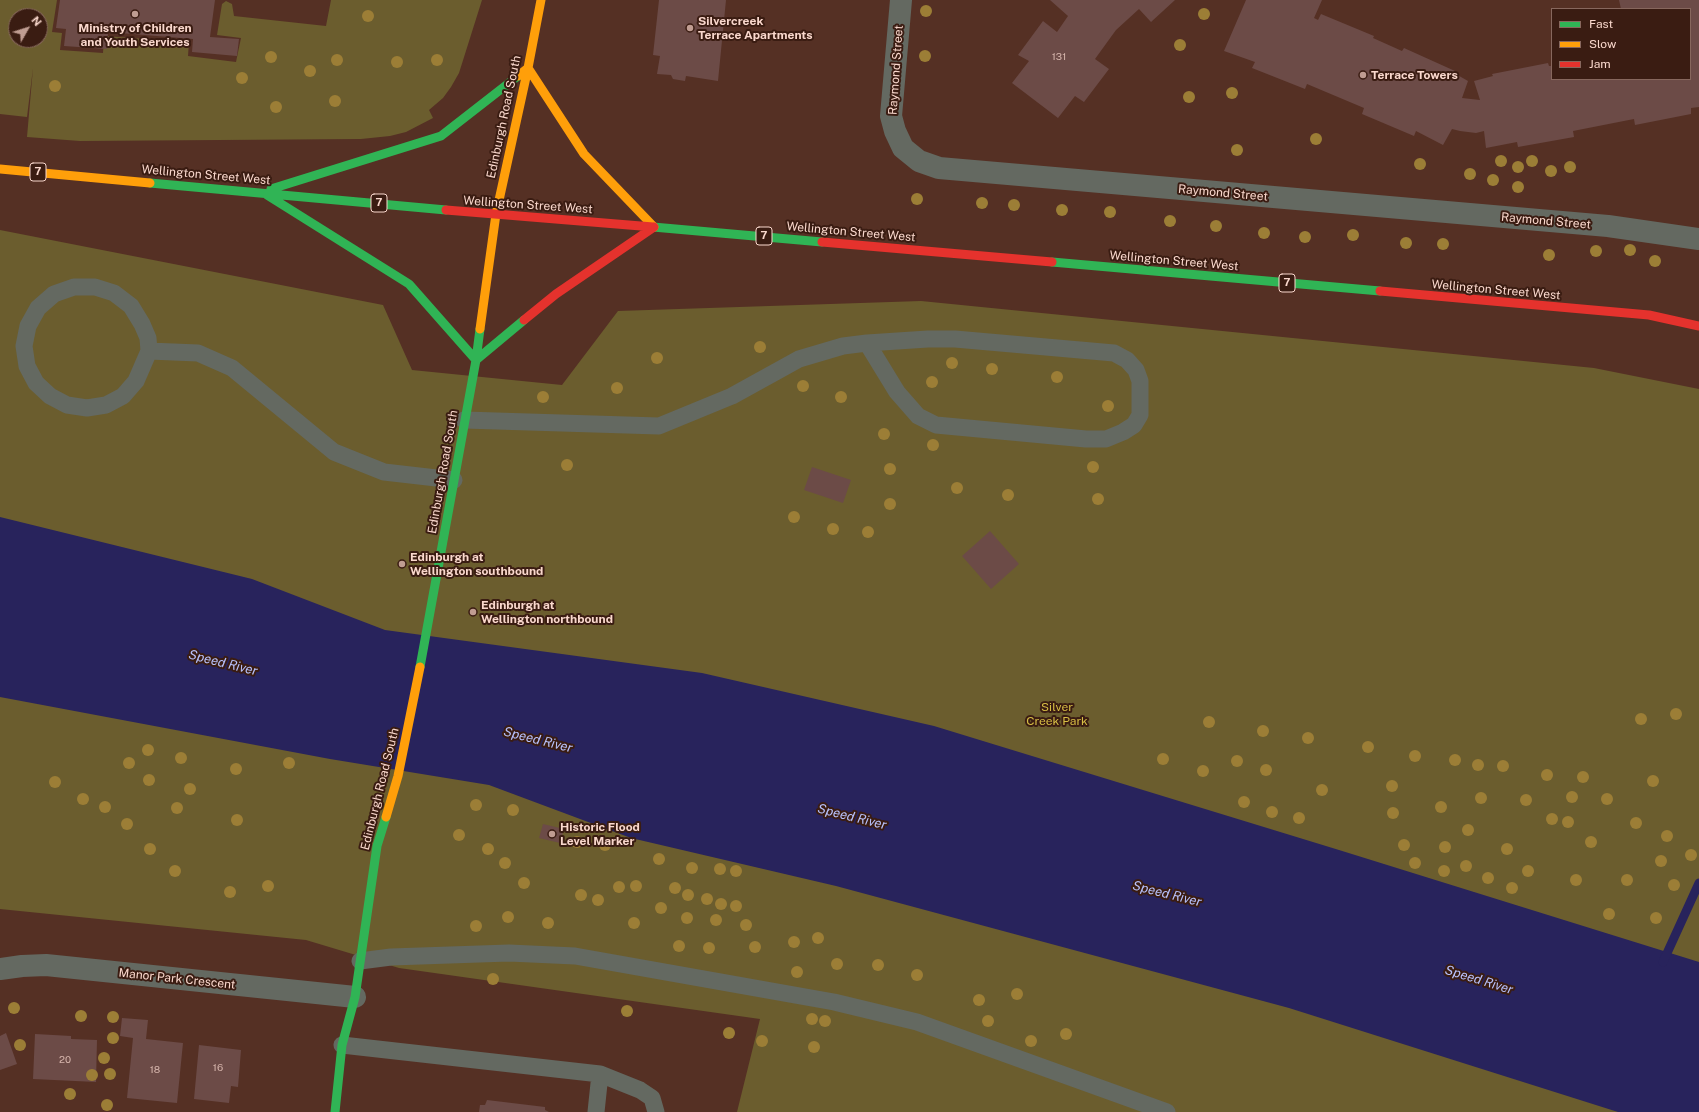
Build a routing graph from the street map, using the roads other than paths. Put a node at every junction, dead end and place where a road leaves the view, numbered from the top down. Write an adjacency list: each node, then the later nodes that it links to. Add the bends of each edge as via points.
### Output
1 (541, 0): 3 (main road, Edinburgh Road South)
2 (901, 0): 8 (street, Raymond Street, via 891,116 903,148 919,161 939,168 1608,226)
3 (528, 68): 5 (main road, via 441,136); 6 (main road, Edinburgh Road South); 7 (main road, via 584,154)
4 (0, 169): 5 (main road, Wellington Street West / 7)
5 (262, 192): 6 (main road, Wellington Street West / 7); 12 (main road, via 409,284)
6 (496, 214): 7 (main road, Wellington Street West / 7); 12 (main road, Edinburgh Road South)
7 (654, 227): 9 (main road, Wellington Street West / 7, via 1649,315); 12 (main road, via 556,294)
8 (1699, 238)
9 (1699, 326)
10 (868, 344): 10 (lane, via 897,392 918,416 936,425 1106,439 1134,425 1140,415 1140,382 1136,370 1127,360 1114,354 955,339); 13 (lane, via 843,346 799,359 732,396 659,426)
11 (149, 351): 11 (lane, via 148,338 131,306 114,294 95,287 74,287 54,294 38,308 28,326 24,346 27,366 50,396 67,405 87,408 106,405 123,396 136,381); 14 (lane, via 198,353 232,368 334,452 384,472)
12 (476, 360): 13 (main road, Edinburgh Road South)
13 (464, 420): 14 (main road, Edinburgh Road South)
14 (454, 480): 15 (main road, Edinburgh Road South, via 398,776 377,846)
15 (360, 961): 17 (main road, Edinburgh Road South); 23 (lane, via 509,953 575,956 826,1000 918,1022)
16 (0, 968): 17 (street, Manor Park Crescent, via 46,965)
17 (355, 997): 18 (main road, Edinburgh Road South)
18 (342, 1045): 19 (lane); 20 (main road, Edinburgh Road South)
19 (600, 1074): 21 (lane); 22 (lane, via 640,1090 652,1098)
20 (335, 1112)
21 (596, 1112)
22 (656, 1112)
23 (1167, 1112)

